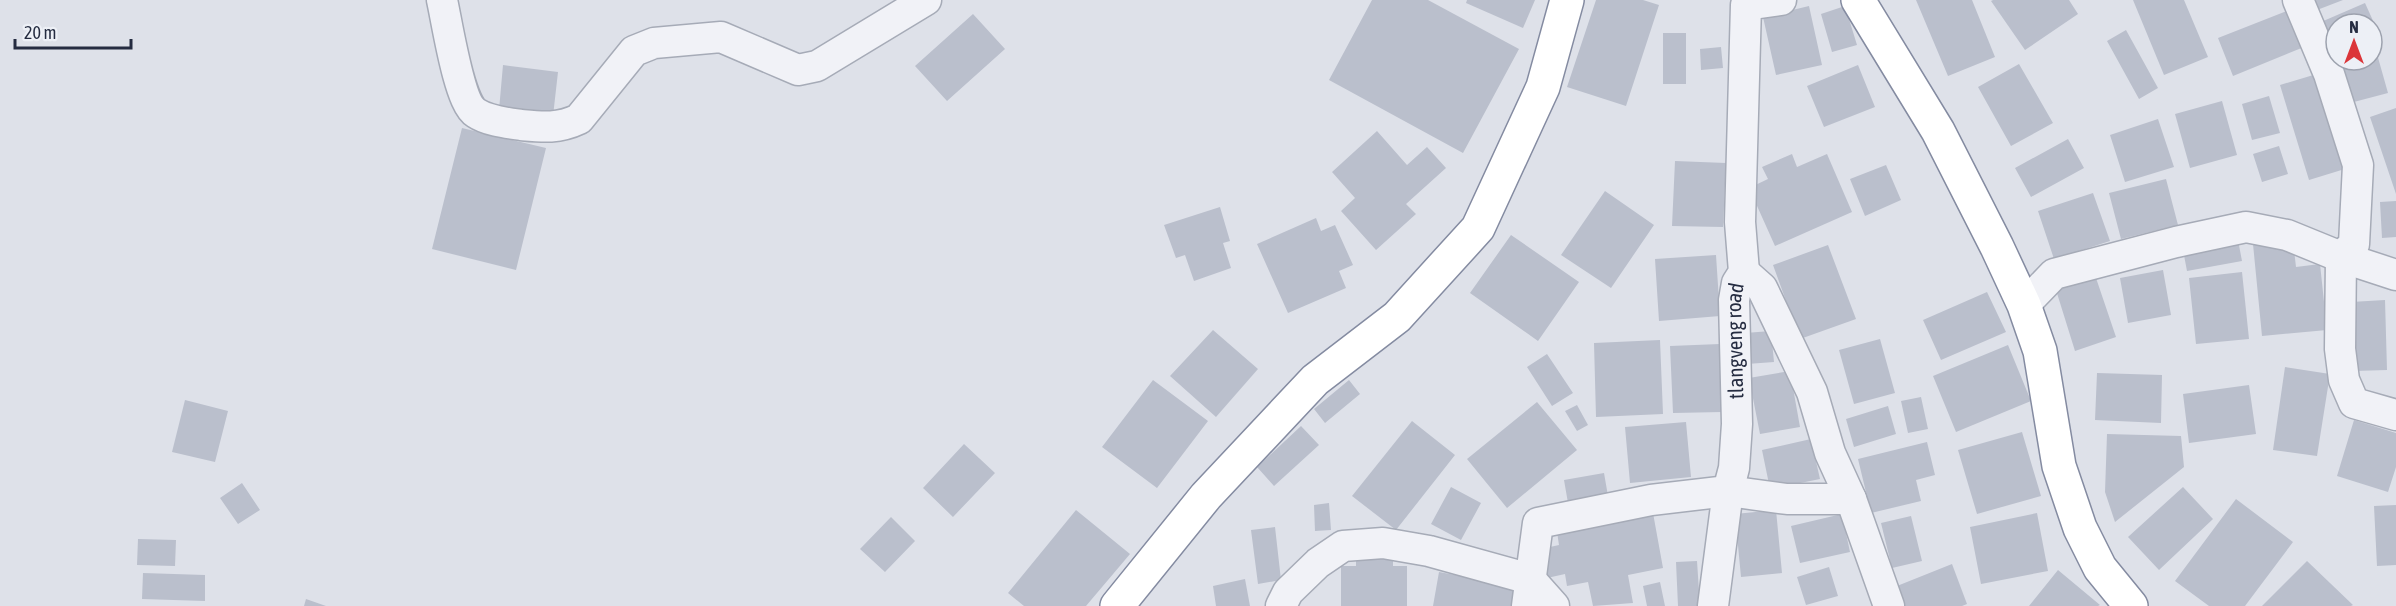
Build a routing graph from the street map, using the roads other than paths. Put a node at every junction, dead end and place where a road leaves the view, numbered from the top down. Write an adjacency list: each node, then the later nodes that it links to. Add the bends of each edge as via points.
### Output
1 (442, 0): 2 (street, via 460,82 470,108 476,114 510,124 550,128 579,119 634,51 654,43 721,37 798,70 808,70)
2 (926, 0)
3 (1567, 0): 15 (highway, via 1543,87 1478,228 1397,317 1315,380 1206,496)
4 (1781, 0): 8 (street, tlangveng road, via 1746,5 1740,222)
5 (1858, 0): 10 (highway, via 1938,131)
6 (2298, 0): 7 (street, via 2329,74 2358,165 2354,244)
7 (2341, 257): 9 (street); 10 (street, via 2287,235 2246,227 2054,274); 11 (street, via 2340,349 2344,380 2354,403)
8 (1744, 272): 12 (street, tlangveng road, via 1735,291 1737,424); 13 (street, via 1762,288 1812,392 1830,453)
9 (2396, 275)
10 (2024, 305): 20 (highway, via 2040,351 2059,466 2080,528 2100,568)
11 (2396, 415)
12 (1728, 490): 13 (street, via 1787,499); 14 (street, via 1651,500 1538,523); 18 (street, tlangveng road)
13 (1851, 500): 19 (street)
14 (1528, 593): 16 (street, via 1429,551 1383,543 1343,546 1288,592); 17 (street)
15 (1117, 606)
16 (1281, 606)
17 (1554, 606)
18 (1713, 606)
19 (1889, 606)
20 (2131, 606)

